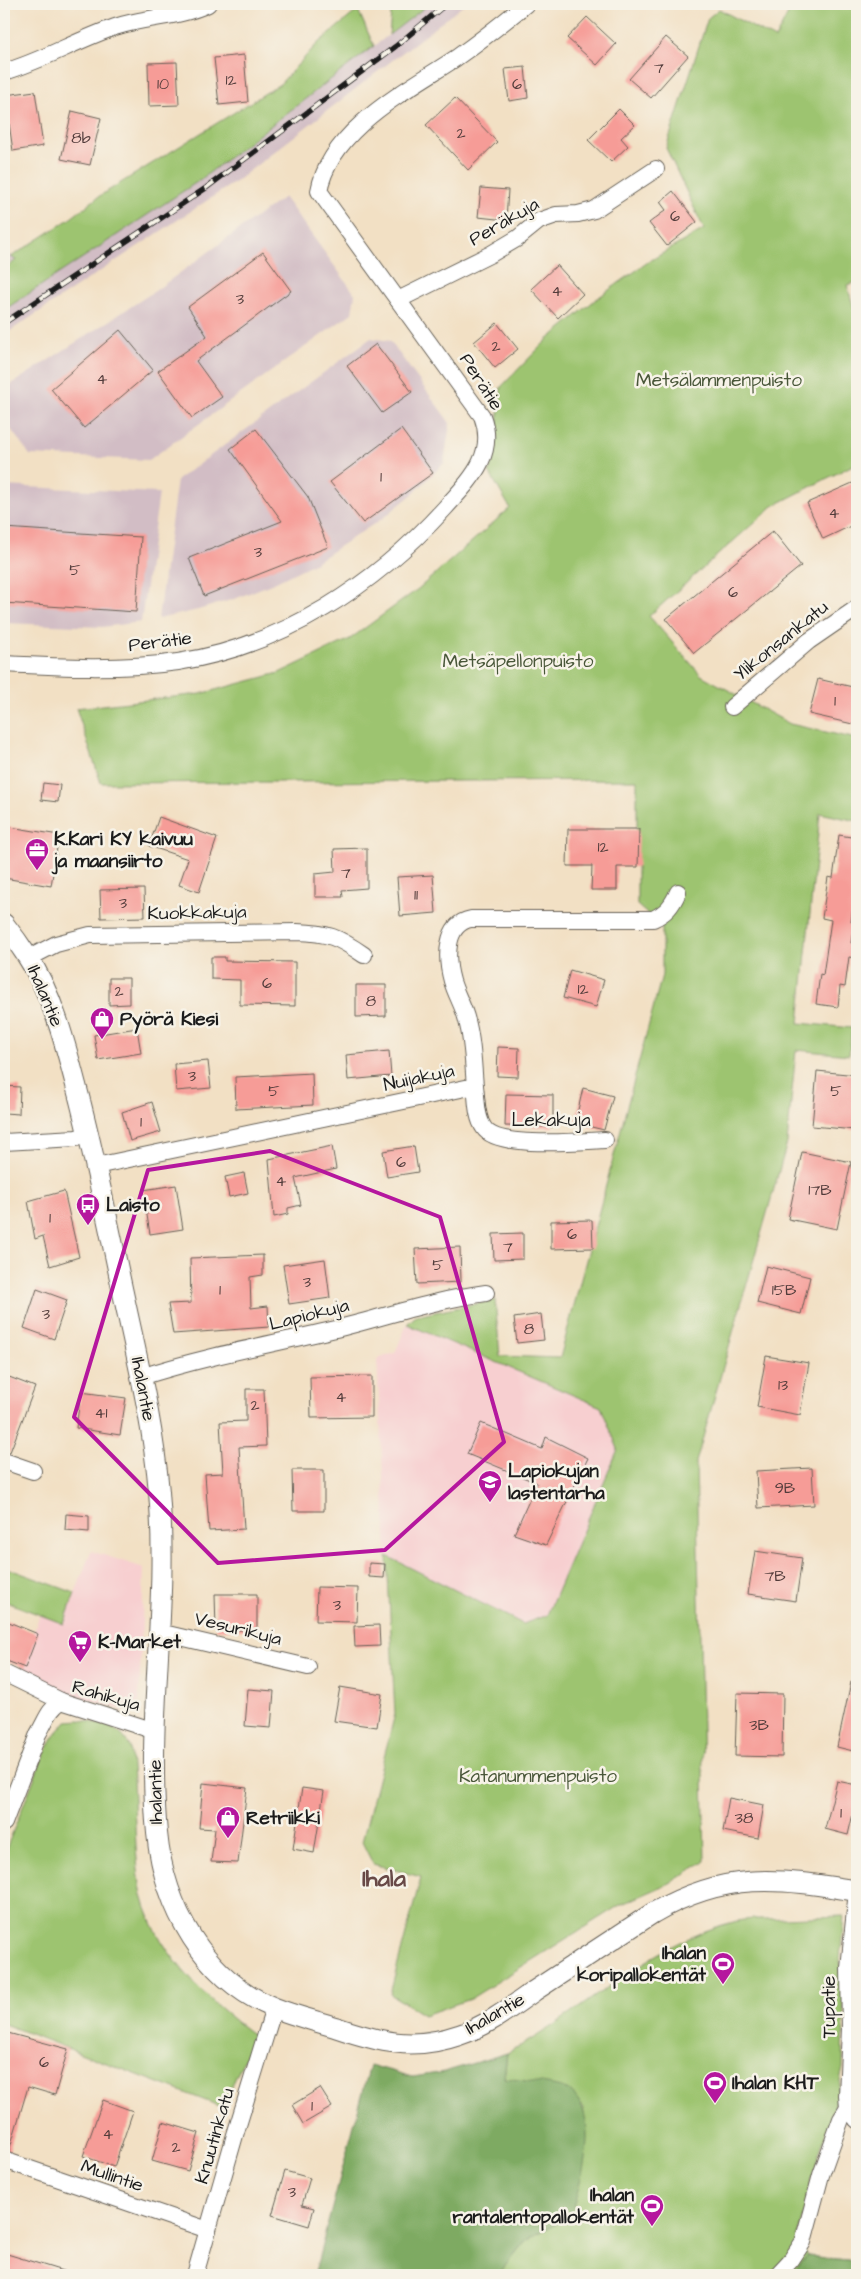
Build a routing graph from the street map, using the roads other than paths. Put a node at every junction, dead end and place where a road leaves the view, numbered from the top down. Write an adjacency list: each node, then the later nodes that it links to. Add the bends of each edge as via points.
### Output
1 (208, 4): 3 (street, via 113,28 26,66)
2 (526, 4): 5 (street, Perätie, via 457,57 367,117 346,140 321,179 318,191)
3 (4, 72)
4 (656, 169): 5 (street, Peräkuja, via 594,210 556,215 539,221 491,254)
5 (398, 300): 7 (street, Perätie, via 475,405 487,429 484,456 470,479 405,550 302,621 240,647 178,662 118,667)
6 (857, 608): 8 (street, Ylikonsankatu, via 809,641)
7 (4, 664)
8 (732, 707)
9 (678, 892): 13 (street, Nuijakuja, via 665,913 653,919 471,919 457,925 452,934 449,960 452,980 467,1020)
10 (4, 924): 12 (street, Ihalantie)
11 (364, 955): 12 (street, Kuokkakuja, via 339,938 319,932 297,932 90,935 56,944)
12 (29, 958): 14 (street, Ihalantie, via 65,1043)
13 (475, 1086): 15 (street, Lekakuja, via 480,1119 492,1136 514,1142); 17 (street, Nuijakuja)
14 (89, 1135): 16 (street); 17 (street, Ihalantie)
15 (605, 1140)
16 (4, 1142)
17 (96, 1166): 19 (street, Ihalantie)
18 (486, 1292): 19 (street, Lapiokuja, via 432,1302)
19 (141, 1377): 22 (street, Ihalantie, via 160,1497)
20 (4, 1461): 21 (street)
21 (33, 1472)
22 (159, 1632): 23 (street, Vesurikuja); 26 (street, Ihalantie)
23 (308, 1667)
24 (4, 1673): 25 (street)
25 (62, 1701): 26 (street, Rahikuja); 27 (street, Rahikuja, via 49,1710)
26 (155, 1731): 29 (street, Ihalantie, via 157,1834 166,1882 181,1921 212,1964 231,1982)
27 (4, 1823)
28 (857, 1891): 29 (street, Ihalantie, via 782,1881 753,1881 702,1889 653,1913 476,2029 429,2043 388,2042 361,2036); 30 (street, Tupatie, via 849,1968)
29 (274, 2008): 32 (street, Knuutinkatu)
30 (853, 2114): 34 (street, via 841,2119 821,2175 803,2242)
31 (4, 2160): 32 (street, Mullintie)
32 (208, 2230): 33 (street, Knuutinkatu)
33 (195, 2275)
34 (777, 2275)

